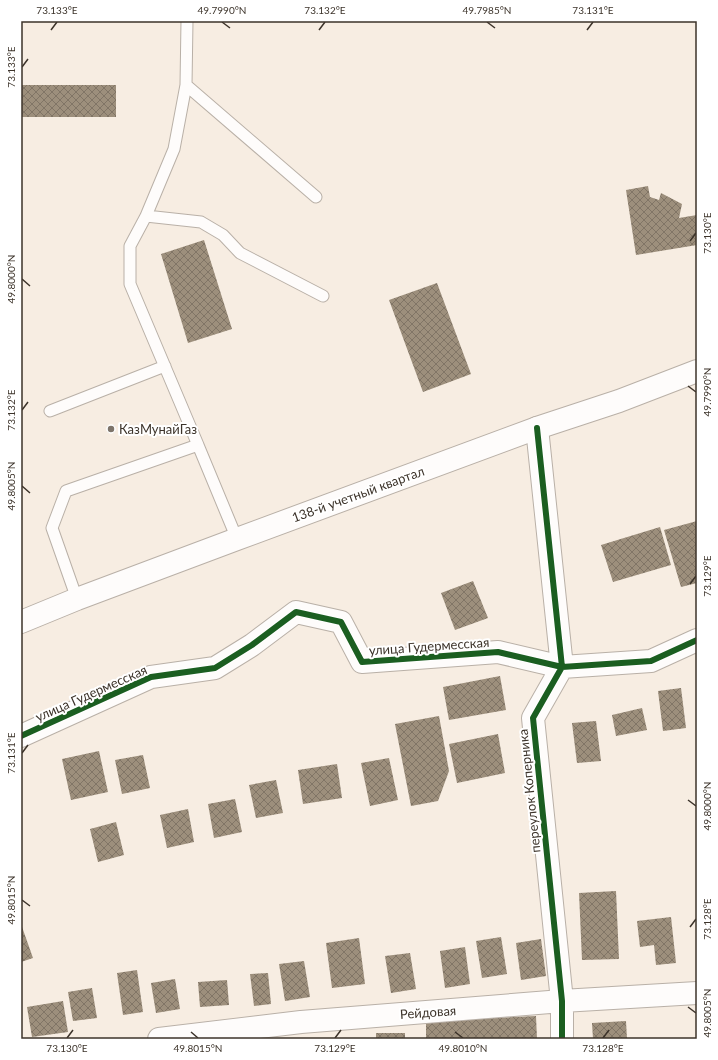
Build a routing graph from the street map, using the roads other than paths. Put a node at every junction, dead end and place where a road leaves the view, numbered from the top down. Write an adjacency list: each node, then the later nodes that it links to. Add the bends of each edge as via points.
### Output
1 (187, 21): 2 (lane)
2 (186, 86): 3 (lane); 4 (lane, via 174,149)
3 (316, 197)
4 (146, 216): 5 (lane, via 201,222 223,235 240,253); 6 (lane, via 130,246 130,284)
5 (323, 296)
6 (165, 366): 8 (lane); 10 (lane)
7 (697, 371): 9 (street, 138-й учетный квартал, via 619,401)
8 (50, 411)
9 (537, 428): 11 (street, 138-й учетный квартал); 15 (street)
10 (198, 445): 11 (lane); 12 (lane, via 66,491 52,528)
11 (237, 539): 12 (street, 138-й учетный квартал)
12 (77, 599): 13 (street, 138-й учетный квартал)
13 (21, 622)
14 (697, 640): 15 (street, улица Гудермесская, via 651,661)
15 (562, 667): 16 (street, улица Гудермесская, via 498,652 362,662 341,622 296,612 252,646 215,668 151,677); 18 (street, переулок Коперника, via 533,718)
16 (21, 736)
17 (697, 993): 18 (street, Рейдовая)
18 (562, 1002): 19 (street, Рейдовая, via 301,1022); 20 (street, переулок Коперника)
19 (159, 1039)
20 (562, 1039)

